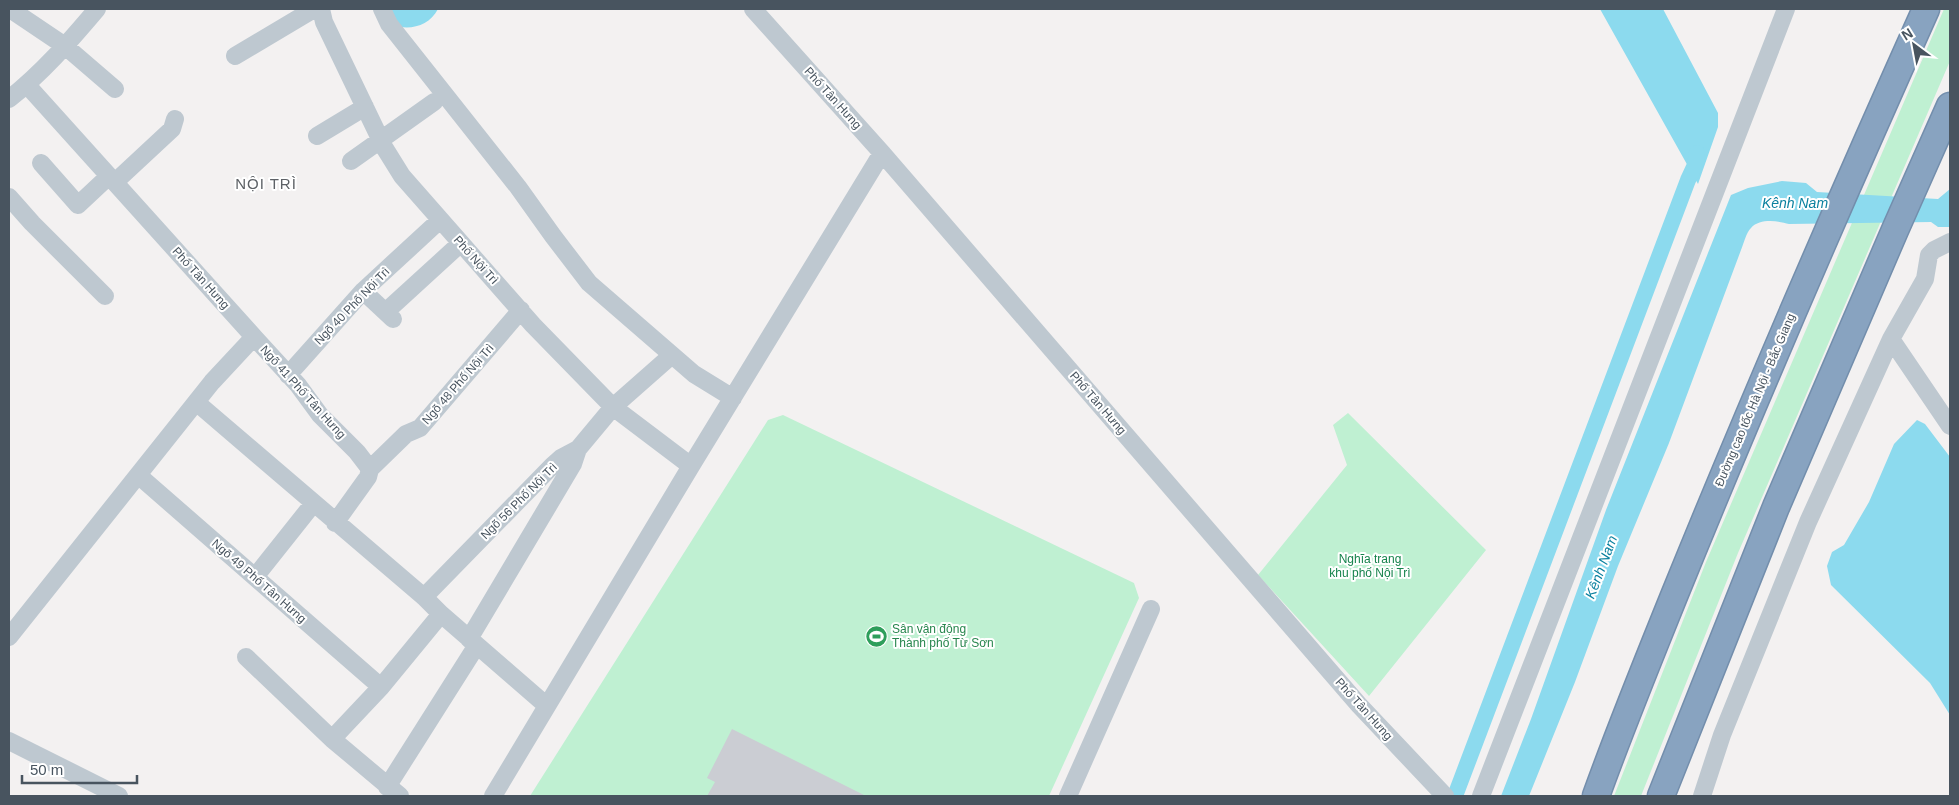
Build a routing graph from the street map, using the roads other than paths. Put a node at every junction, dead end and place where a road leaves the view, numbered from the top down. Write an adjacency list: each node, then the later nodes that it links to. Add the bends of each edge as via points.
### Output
1 (10, 9): 9 (street)
2 (97, 9): 9 (street)
3 (314, 9): 10 (street)
4 (321, 9): 16 (street, Phố Nội Trì, via 324,22)
5 (382, 9): 33 (street, via 389,24 518,186 589,283)
6 (753, 9): 20 (street, Phố Tân Hưng)
7 (1786, 9): 61 (street)
8 (1926, 9): 62 (highway, Đường cao tốc Hà Nội - Bắc Giang, via 1724,473)
9 (65, 46): 11 (street); 12 (street)
10 (235, 56)
11 (27, 85): 13 (street); 23 (street, Phố Tân Hưng)
12 (115, 89)
13 (9, 99)
14 (434, 102): 19 (street)
15 (1950, 106): 63 (highway, via 1776,507)
16 (365, 107): 18 (street); 19 (street, Phố Nội Trì)
17 (175, 119): 23 (street, via 172,129)
18 (317, 136)
19 (381, 140): 21 (street); 25 (street, Phố Nội Trì, via 402,176)
20 (882, 153): 35 (street); 57 (street, Phố Tân Hưng, via 1359,705)
21 (351, 161)
22 (41, 163): 23 (street, via 78,205)
23 (112, 179): 31 (street, Phố Tân Hưng)
24 (9, 197): 29 (street)
25 (440, 220): 27 (street, Phố Nội Trì); 28 (street, Ngõ 40 Phố Nội Trì)
26 (1950, 242): 32 (street, via 1929,255 1925,279)
27 (461, 243): 28 (street, via 392,312); 30 (street, Phố Nội Trì)
28 (363, 291): 34 (street, Ngõ 40 Phố Nội Trì)
29 (105, 296)
30 (521, 310): 37 (street, Phố Nội Trì); 41 (street, Ngõ 48 Phố Nội Trì, via 420,428 406,434)
31 (254, 337): 34 (street, Ngõ 41 Phố Tân Hưng); 36 (street)
32 (1891, 339): 38 (street); 64 (street, via 1808,522 1722,735)
33 (672, 355): 35 (street, via 694,374); 37 (street, Ngõ 56 Phố Nội Trì)
34 (288, 374): 41 (street, Ngõ 41 Phố Tân Hưng)
35 (732, 398): 40 (street)
36 (196, 402): 42 (street); 43 (street)
37 (613, 407): 39 (street, Ngõ 56 Phố Nội Trì); 40 (street, Phố Nội Trì)
38 (1950, 426)
39 (578, 449): 46 (street, Ngõ 56 Phố Nội Trì, via 552,466); 50 (street, via 573,464)
40 (691, 466): 53 (street)
41 (370, 470): 44 (street, Ngõ 48 Phố Nội Trì)
42 (138, 475): 45 (street, Ngõ 49 Phố Tân Hưng); 49 (street)
43 (314, 504): 44 (street); 45 (street)
44 (335, 523): 46 (street)
45 (254, 577): 52 (street, Ngõ 49 Phố Tân Hưng)
46 (424, 597): 48 (street)
47 (1152, 608): 60 (street)
48 (442, 614): 50 (street); 52 (street)
49 (9, 636)
50 (473, 642): 53 (street); 56 (street)
51 (246, 658): 54 (street)
52 (381, 687): 54 (street)
53 (547, 706): 59 (street)
54 (332, 739): 56 (street)
55 (9, 741): 58 (street)
56 (393, 791)
57 (1443, 795)
58 (119, 796)
59 (494, 796)
60 (1068, 796)
61 (1481, 796)
62 (1596, 796)
63 (1661, 796)
64 (1702, 796)

